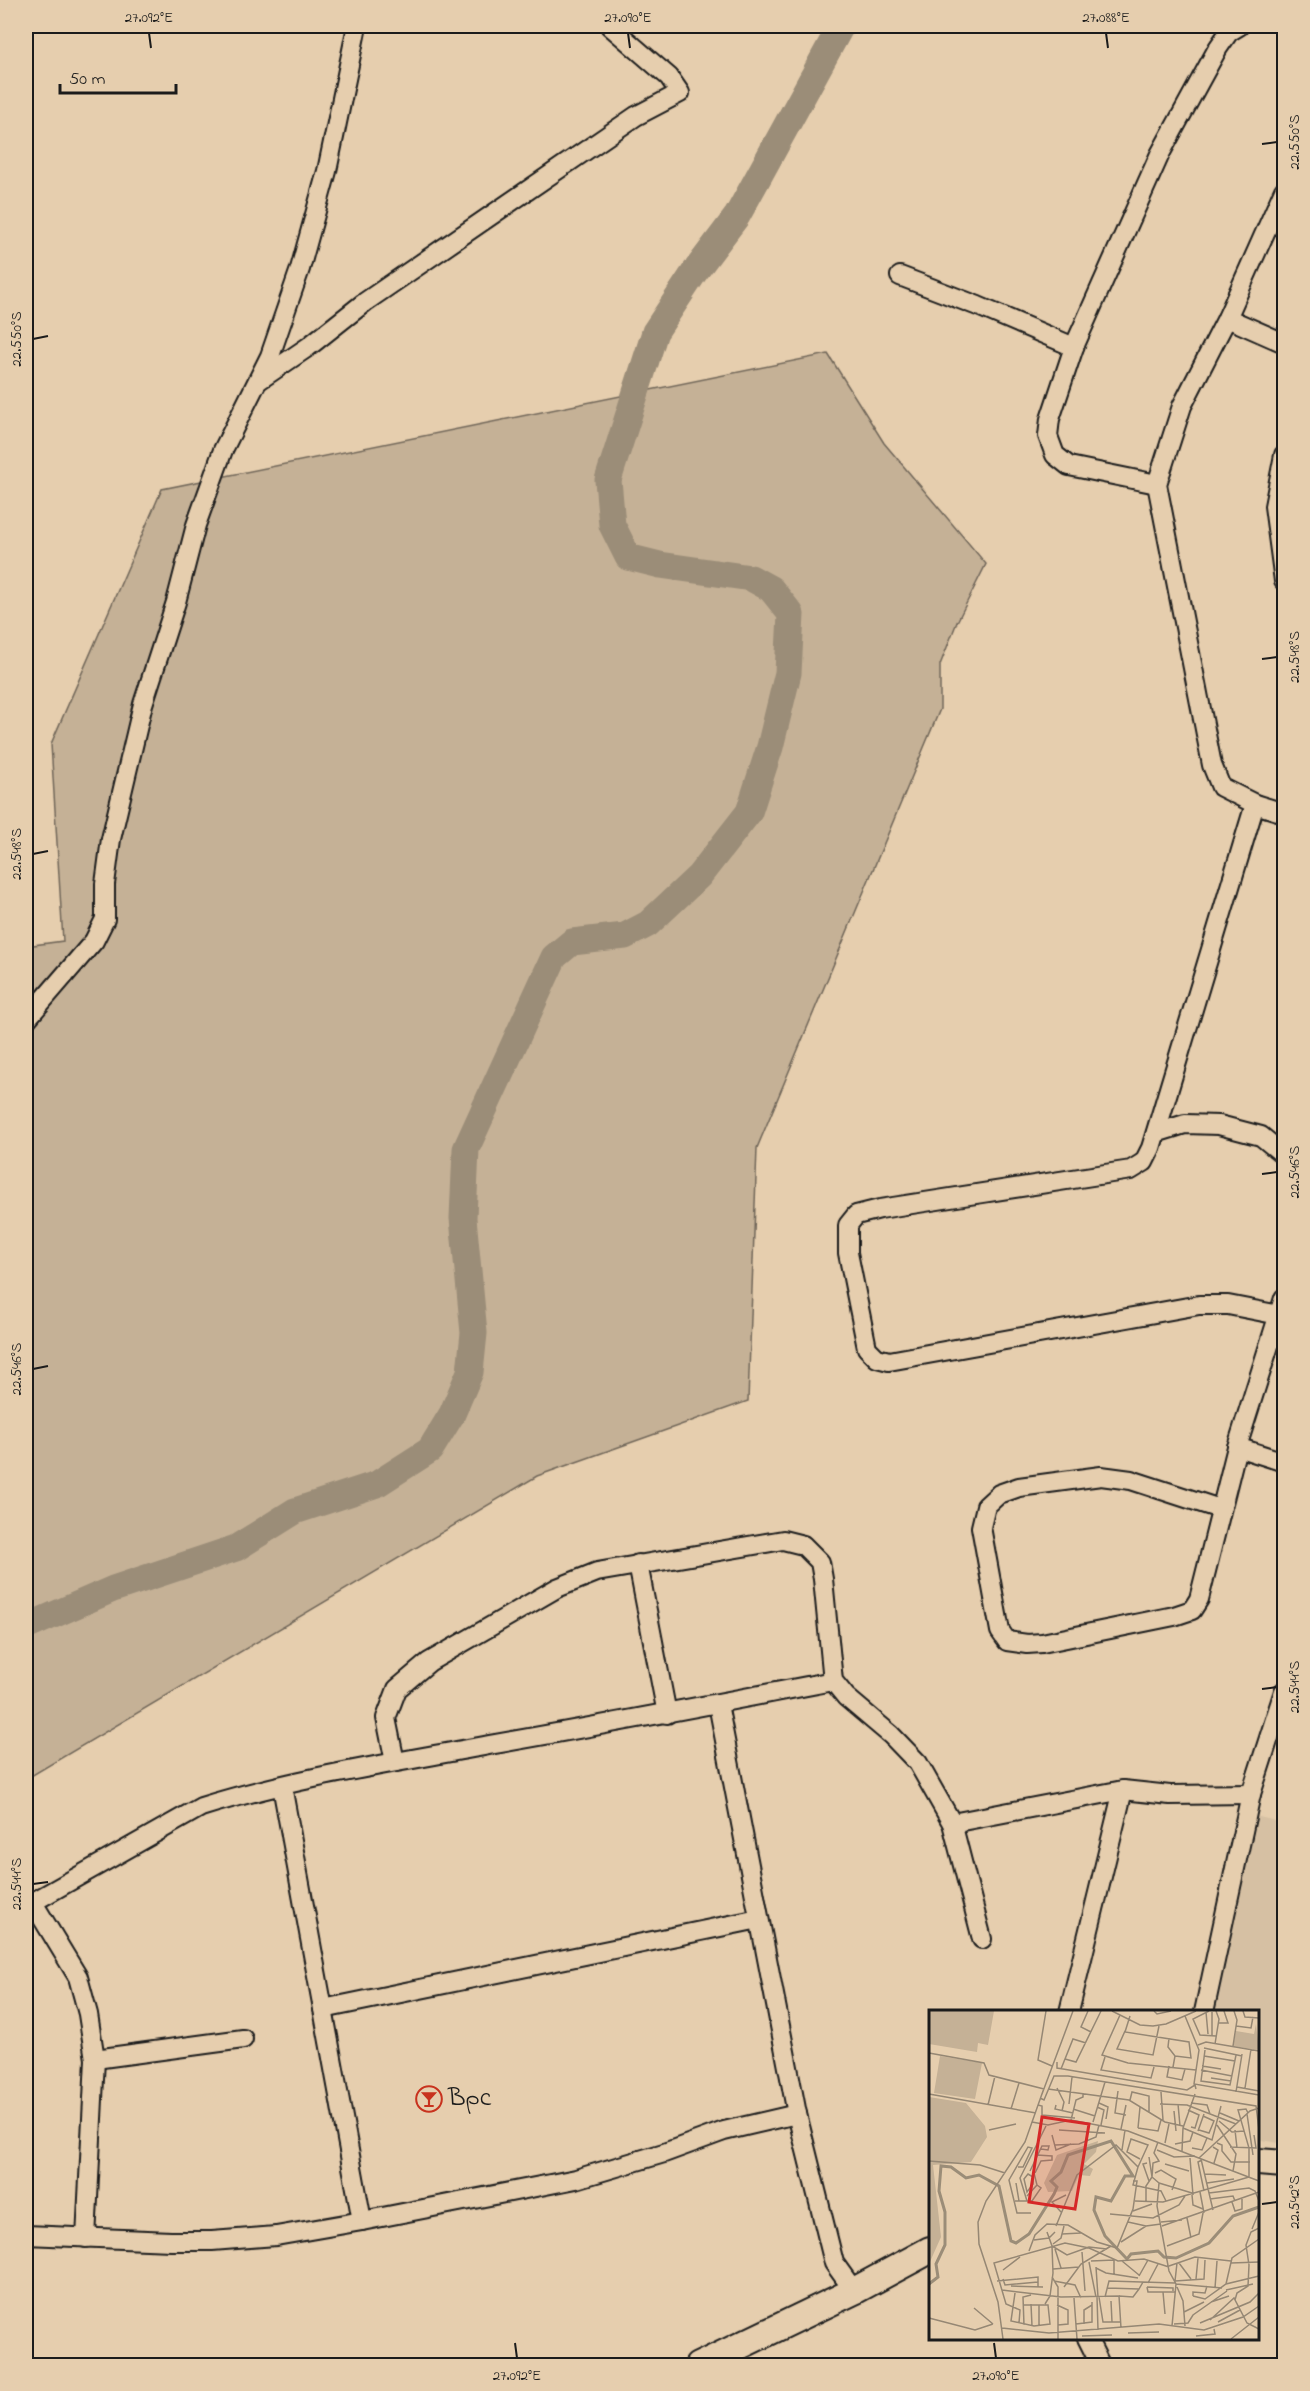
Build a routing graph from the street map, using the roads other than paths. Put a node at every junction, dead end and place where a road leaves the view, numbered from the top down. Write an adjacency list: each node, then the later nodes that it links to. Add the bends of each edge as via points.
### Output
1 (357, 26): 9 (street, via 327,171 300,269)
2 (610, 26): 9 (street, via 669,76 680,93 636,116)
3 (1239, 26): 8 (street, via 1229,32 1218,48 1160,154)
4 (1284, 190): 6 (street)
5 (900, 276): 8 (street)
6 (1227, 318): 7 (street); 11 (street, via 1182,406)
7 (1284, 343)
8 (1074, 348): 11 (street, via 1050,418 1048,436 1055,455 1070,466)
9 (258, 381): 16 (street, via 223,450 196,525 143,704 111,839 105,919 89,948)
10 (1284, 455): 12 (street, via 1274,506)
11 (1158, 484): 14 (street, via 1212,765 1221,787)
12 (1282, 558): 13 (street)
13 (1284, 581)
14 (1255, 804): 15 (street); 17 (street)
15 (1284, 813)
16 (26, 1020)
17 (1156, 1133): 18 (street, via 1185,1124 1219,1125 1261,1136); 19 (street, via 1144,1162 1131,1170 856,1215 848,1224 848,1253 867,1348 877,1358 889,1361 1199,1305)
18 (1284, 1155)
19 (1282, 1306): 20 (street)
20 (1237, 1448): 21 (street); 22 (street)
21 (1284, 1462)
22 (1220, 1509): 22 (street, via 1199,1599 1192,1610 1034,1644 1007,1641 1000,1631 981,1527 986,1506 999,1494 1018,1487 1101,1476 1131,1480)
23 (638, 1564): 24 (street, via 783,1540 803,1545 820,1562 824,1579); 27 (street); 28 (street, via 597,1572 557,1588 429,1662 397,1689 390,1704 386,1718)
24 (833, 1681): 26 (street); 32 (street, via 918,1763)
25 (1284, 1691): 31 (street)
26 (718, 1704): 27 (street); 34 (street)
27 (667, 1714): 28 (street)
28 (395, 1762): 29 (street)
29 (282, 1785): 33 (street, via 201,1807); 36 (street)
30 (1123, 1790): 31 (street, via 1170,1795); 32 (street); 37 (street)
31 (1251, 1794): 38 (street)
32 (952, 1823): 35 (street)
33 (29, 1904): 40 (street, via 78,1977)
34 (759, 1919): 36 (street); 41 (street)
35 (982, 1939)
36 (323, 2009): 44 (street)
37 (1069, 2010)
38 (1204, 2010)
39 (243, 2039): 40 (street)
40 (95, 2059): 46 (street)
41 (797, 2114): 44 (street, via 724,2131 576,2179); 48 (street, via 834,2263)
42 (1259, 2162): 43 (street)
43 (1284, 2164)
44 (362, 2221): 46 (street, via 276,2236 213,2241)
45 (26, 2235): 46 (street)
46 (86, 2238)
47 (929, 2251): 48 (street)
48 (854, 2291): 50 (street)
49 (1088, 2340): 51 (street)
50 (698, 2366)
51 (1101, 2366)

